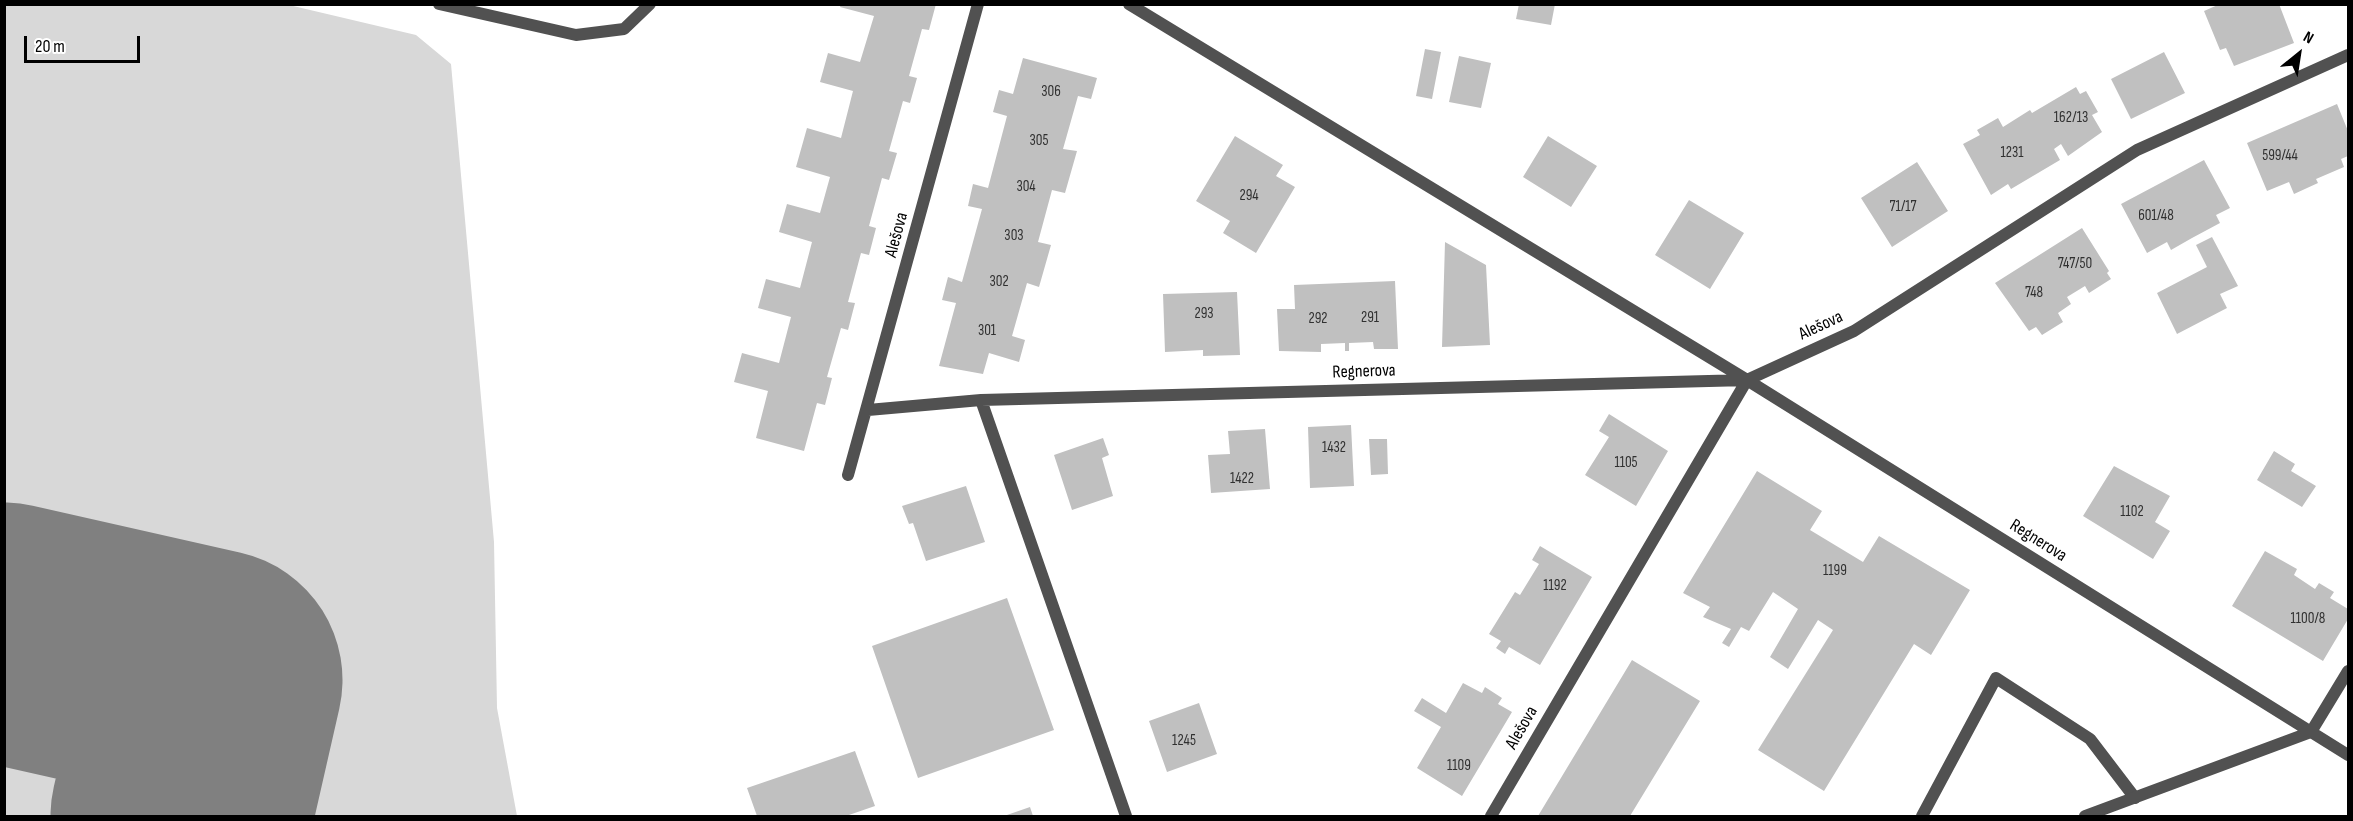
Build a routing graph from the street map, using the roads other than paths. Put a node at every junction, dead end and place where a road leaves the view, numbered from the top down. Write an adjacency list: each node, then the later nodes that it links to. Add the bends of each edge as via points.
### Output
1 (439, 4): 2 (street, via 576,35 624,29)
2 (650, 4)
3 (978, 4): 8 (street, Alešova)
4 (1129, 4): 6 (street, Regnerova)
5 (2349, 55): 6 (street, Alešova, via 2137,150 1854,331)
6 (1747, 380): 7 (street, Regnerova); 11 (street, Regnerova); 15 (street, Alešova)
7 (981, 400): 8 (street, Regnerova); 14 (street)
8 (868, 410): 9 (street, Alešova)
9 (848, 475)
10 (2349, 671): 11 (street)
11 (2311, 732): 12 (street, Regnerova); 13 (street)
12 (2349, 755)
13 (2135, 798): 16 (street, via 2090,739 1996,678); 17 (street)
14 (1126, 816)
15 (1491, 816)
16 (1922, 816)
17 (2085, 816)

